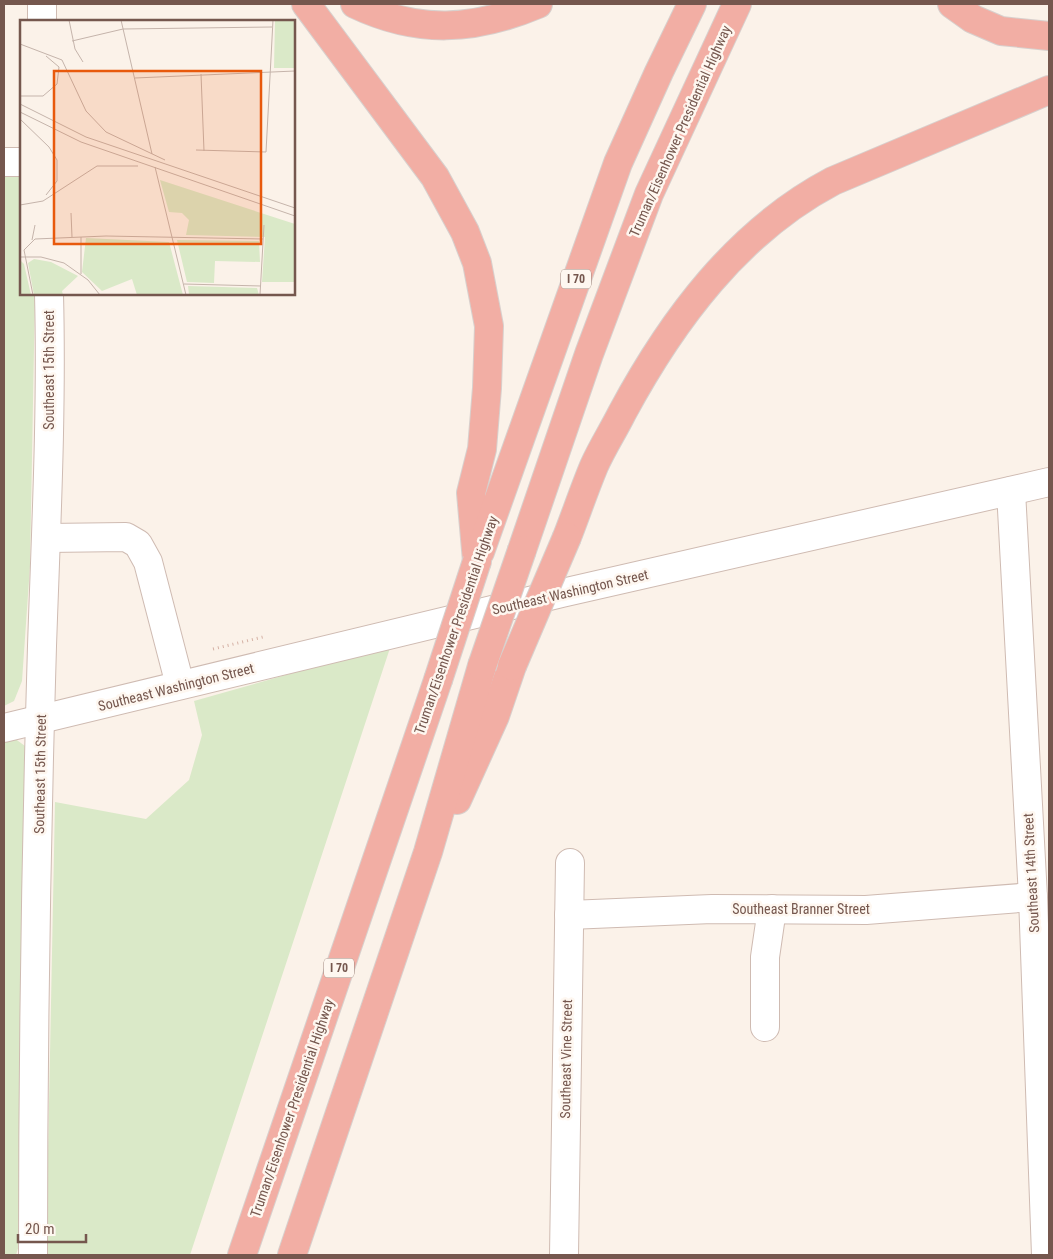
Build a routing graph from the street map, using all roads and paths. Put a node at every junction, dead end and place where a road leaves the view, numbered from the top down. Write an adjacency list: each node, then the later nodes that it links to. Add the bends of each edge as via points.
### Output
1 (42, 4): 8 (street)
2 (306, 4): 17 (highway, via 435,177 465,232 477,264 489,326 483,433 471,493)
3 (354, 4): 4 (highway, via 380,16 412,24 451,26 511,15)
4 (538, 4)
5 (692, 4): 17 (highway, Truman/Eisenhower Presidential Highway / I 70, via 618,164)
6 (737, 4): 21 (highway, Truman/Eisenhower Presidential Highway, bridge, via 649,194 589,354 482,666)
7 (952, 4): 9 (highway, via 973,19 1001,31)
8 (42, 20)
9 (1049, 36)
10 (1049, 90): 21 (highway, bridge, via 809,194 743,245 684,313 647,367 594,465 462,792)
11 (4, 162): 12 (street)
12 (20, 162)
13 (49, 295): 16 (street, Southeast 15th Street)
14 (1049, 482): 15 (street, Southeast Washington Street)
15 (1011, 491): 18 (street, Southeast Washington Street, via 571,591); 23 (street, Southeast 14th Street)
16 (47, 538): 18 (street, via 126,537 138,544 148,562); 19 (street, Southeast 15th Street)
17 (477, 561): 28 (highway, Truman/Eisenhower Presidential Highway / I 70, bridge)
18 (180, 686): 19 (street, Southeast Washington Street)
19 (41, 719): 20 (street, Southeast Washington Street); 27 (street, Southeast 15th Street)
20 (4, 728)
21 (428, 852): 29 (highway, Truman/Eisenhower Presidential Highway)
22 (570, 863): 25 (street, Southeast Vine Street)
23 (1033, 897): 24 (street, Southeast Branner Street, via 866,910); 31 (street, Southeast 14th Street)
24 (772, 909): 25 (street, Southeast Branner Street); 26 (street, via 764,957)
25 (568, 915): 30 (street, Southeast Vine Street)
26 (765, 1027)
27 (33, 1255)
28 (242, 1255)
29 (292, 1255)
30 (564, 1255)
31 (1046, 1255)

